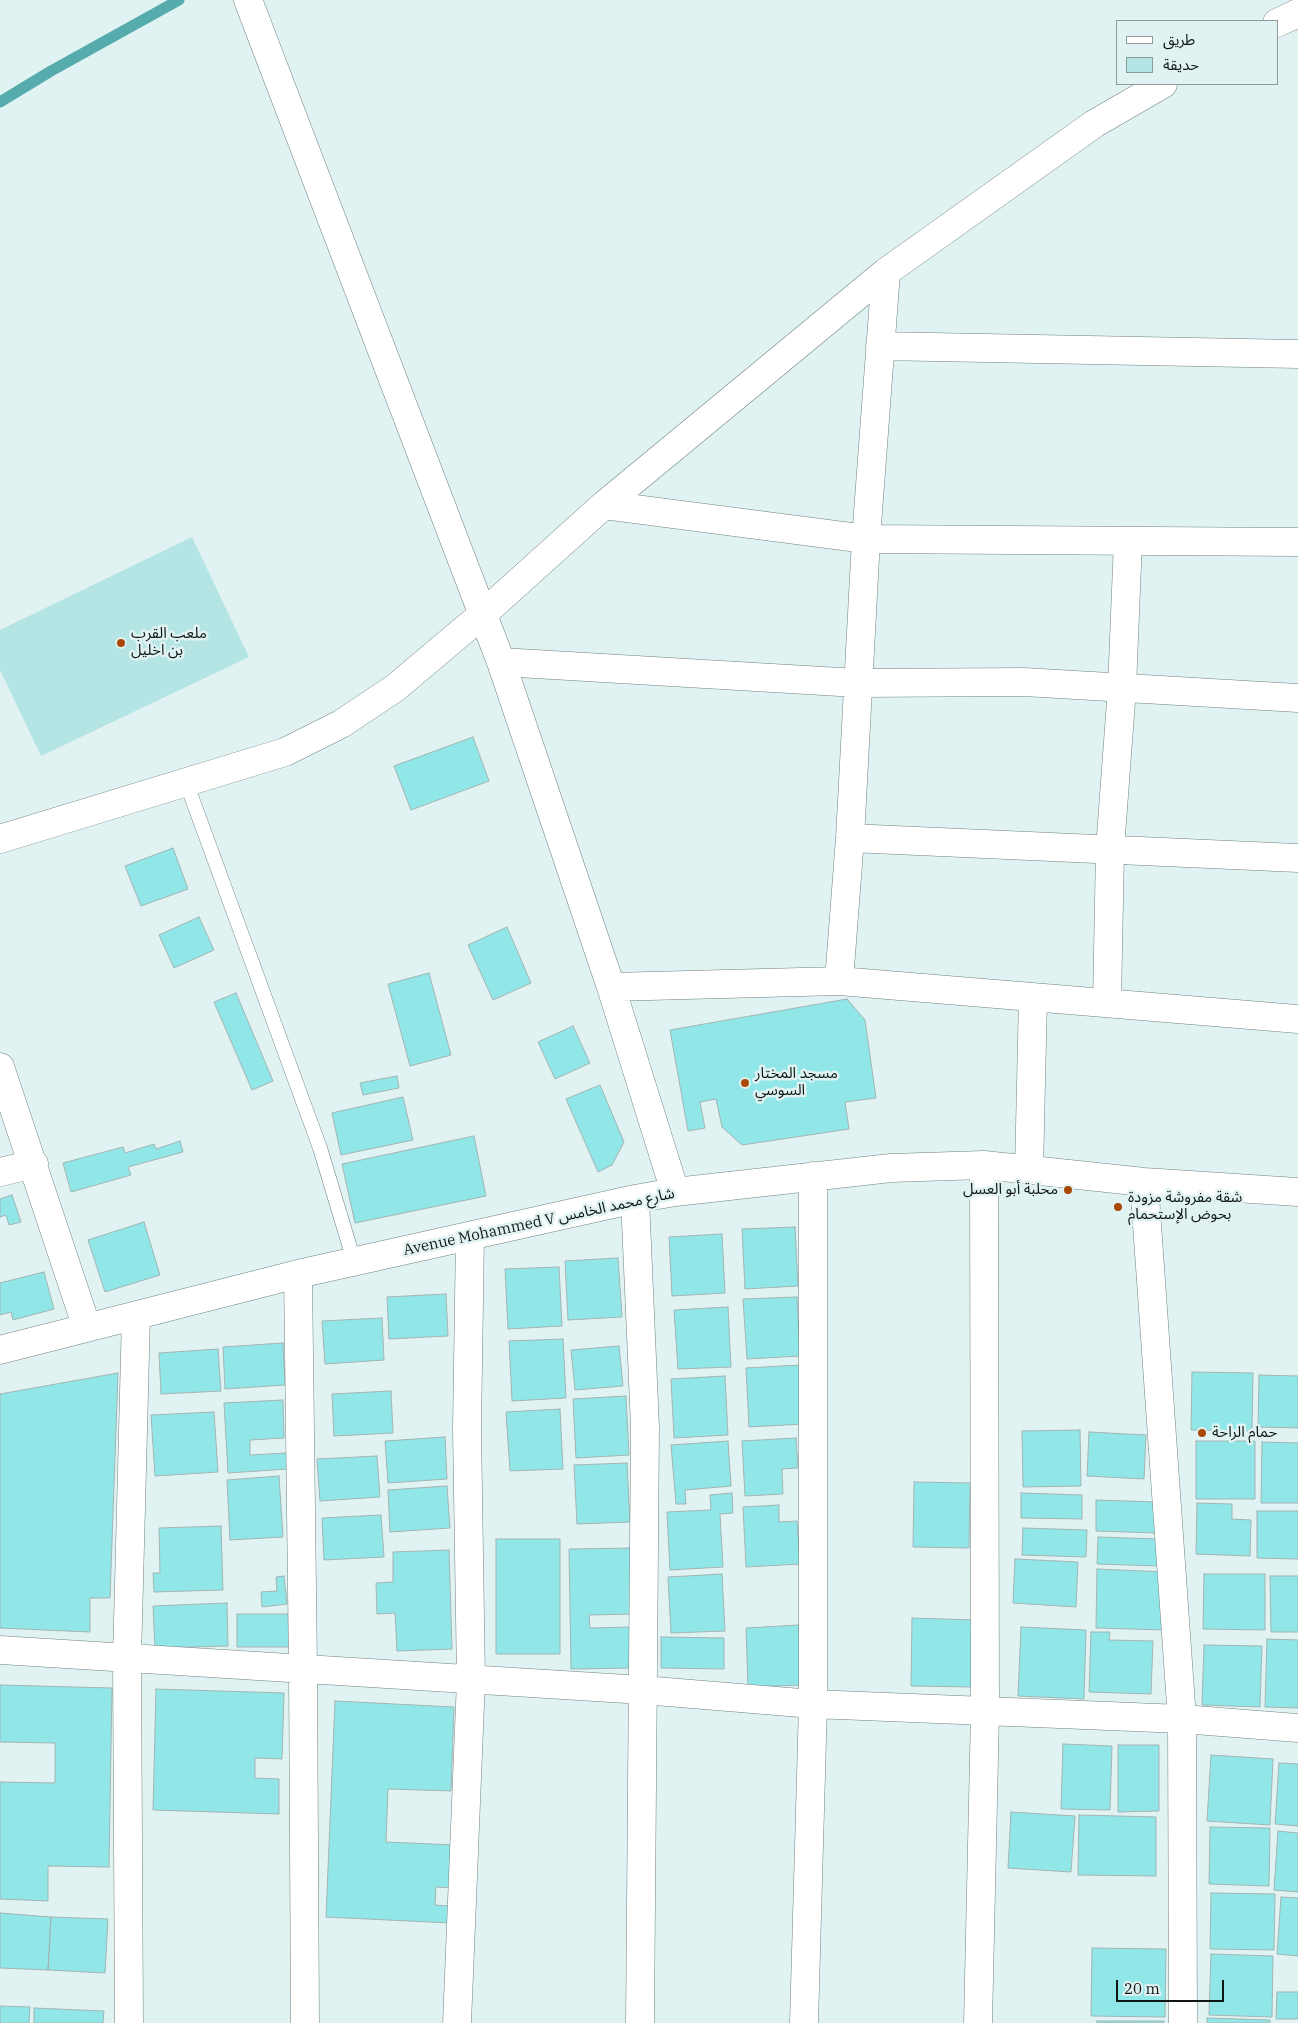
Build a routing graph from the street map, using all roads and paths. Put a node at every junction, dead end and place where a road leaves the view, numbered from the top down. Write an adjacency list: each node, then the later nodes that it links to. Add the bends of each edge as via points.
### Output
1 (248, 0): 12 (street)
2 (1298, 13): 3 (street)
3 (1278, 23)
4 (1161, 85): 5 (street, via 1094,124)
5 (886, 272): 6 (street); 8 (street)
6 (880, 346): 7 (street); 9 (street)
7 (1298, 354)
8 (604, 505): 9 (street); 12 (street)
9 (866, 539): 10 (street); 14 (street)
10 (1128, 541): 11 (street); 15 (street)
11 (1298, 542)
12 (483, 614): 13 (street); 17 (street, via 395,688 341,724 285,752)
13 (501, 662): 14 (street); 23 (street)
14 (857, 682): 15 (street, via 1024,682); 18 (street)
15 (1122, 688): 16 (street); 20 (street)
16 (1298, 698)
17 (186, 782): 19 (street); 38 (lane, via 320,1148)
18 (850, 838): 20 (street); 22 (street)
19 (0, 839)
20 (1110, 849): 21 (street); 25 (street)
21 (1298, 858)
22 (839, 981): 23 (street); 24 (street)
23 (611, 987): 34 (street)
24 (1033, 997): 25 (street); 30 (street)
25 (1107, 1003): 26 (street)
26 (1298, 1018)
27 (0, 1067): 28 (street)
28 (34, 1164): 31 (street); 41 (street)
29 (984, 1165): 30 (street, Avenue Mohammed V شارع محمد الخامس); 32 (street, Avenue Mohammed V شارع محمد الخامس, via 891,1168); 49 (street)
30 (1029, 1170): 33 (street, Avenue Mohammed V شارع محمد الخامس)
31 (0, 1172)
32 (813, 1176): 34 (street, Avenue Mohammed V شارع محمد الخامس); 48 (street)
33 (1144, 1182): 35 (street, Avenue Mohammed V شارع محمد الخامس); 50 (street)
34 (675, 1192): 36 (street, Avenue Mohammed V شارع محمد الخامس)
35 (1298, 1192)
36 (635, 1199): 37 (street, Avenue Mohammed V شارع محمد الخامس); 47 (street, via 645,1427)
37 (470, 1236): 38 (street, Avenue Mohammed V شارع محمد الخامس); 46 (street, via 467,1429)
38 (354, 1261): 39 (street, Avenue Mohammed V شارع محمد الخامس)
39 (298, 1274): 40 (street, Avenue Mohammed V شارع محمد الخامس); 45 (street)
40 (136, 1316): 41 (street, Avenue Mohammed V شارع محمد الخامس); 44 (street)
41 (87, 1328): 42 (street, Avenue Mohammed V شارع محمد الخامس)
42 (0, 1350)
43 (0, 1650): 44 (street)
44 (127, 1659): 45 (street); 52 (street)
45 (304, 1668): 46 (street); 53 (street)
46 (471, 1680): 47 (street); 54 (street)
47 (643, 1690): 48 (street); 55 (street)
48 (813, 1704): 49 (street); 56 (street)
49 (986, 1712): 50 (street); 57 (street)
50 (1182, 1719): 51 (street); 58 (street)
51 (1298, 1728)
52 (129, 2023)
53 (305, 2023)
54 (457, 2023)
55 (640, 2023)
56 (804, 2023)
57 (978, 2023)
58 (1183, 2023)

